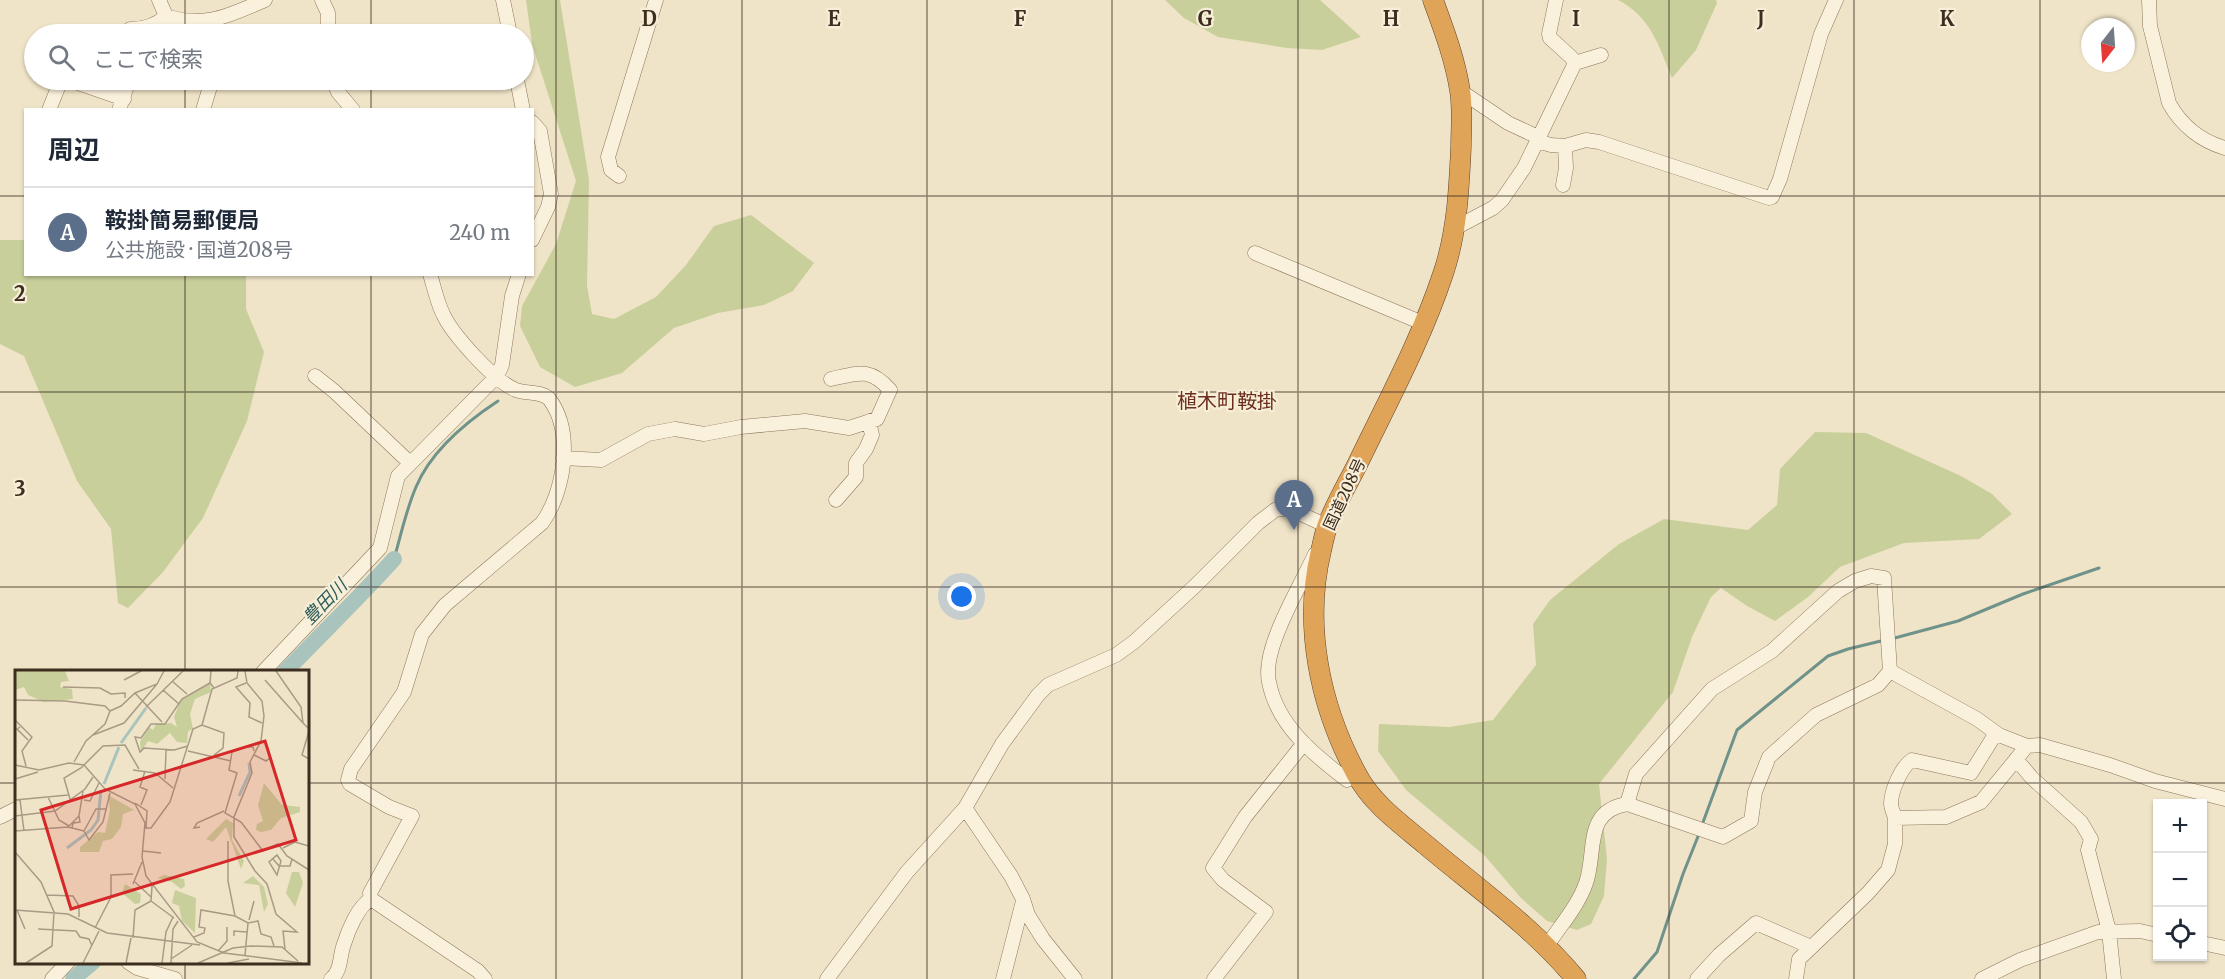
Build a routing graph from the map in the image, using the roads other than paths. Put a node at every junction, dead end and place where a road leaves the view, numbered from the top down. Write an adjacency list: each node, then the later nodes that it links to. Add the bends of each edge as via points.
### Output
1 (159, 0): 11 (street)
2 (265, 0): 10 (street)
3 (322, 0): 15 (street)
4 (502, 0): 16 (street)
5 (656, 0): 34 (street, via 608,157 611,170)
6 (1433, 0): 24 (highway, 国道208号)
7 (1556, 0): 18 (street, via 1550,38)
8 (1836, 0): 32 (street, via 1821,34 1772,197 1599,142 1586,140)
9 (2149, 0): 33 (street, via 2169,103 2189,128)
10 (239, 5): 14 (street)
11 (166, 16): 12 (street); 13 (street)
12 (154, 24)
13 (195, 24)
14 (218, 24)
15 (328, 24)
16 (508, 24)
17 (1601, 56): 18 (street)
18 (1575, 63): 31 (street)
19 (57, 90): 26 (street)
20 (91, 90): 25 (street)
21 (209, 90): 27 (street)
22 (337, 90): 28 (street)
23 (520, 90): 29 (street)
24 (1461, 94): 31 (street); 36 (highway, 国道208号)
25 (121, 104)
26 (50, 108)
27 (203, 108)
28 (351, 108)
29 (523, 108)
30 (534, 124): 37 (street, via 540,130 551,194)
31 (1537, 139): 32 (street); 36 (street, via 1503,200)
32 (1564, 146): 35 (street)
33 (2225, 148)
34 (619, 176)
35 (1563, 185)
36 (1455, 228): 41 (highway, 国道208号)
37 (534, 236)
38 (1256, 253): 41 (street)
39 (431, 276): 43 (street, via 443,314 461,341)
40 (518, 276): 43 (street)
41 (1425, 324): 49 (highway, 国道208号)
42 (315, 376): 47 (street)
43 (497, 376): 46 (street, via 516,390 550,399 560,422); 47 (street)
44 (831, 379): 45 (street, via 858,373 879,377 890,390 877,419)
45 (869, 421): 46 (street, via 849,428 805,421 704,434 675,429 648,434 601,460); 48 (street, via 872,435 856,463 856,477)
46 (563, 458): 63 (street, via 563,474 552,509 542,523 431,620 422,634 404,692 351,769 350,784 412,816)
47 (410, 463): 50 (street, via 398,476 380,548)
48 (836, 500)
49 (1327, 526): 53 (street, via 1284,618 1271,654 1268,680 1273,697); 56 (highway, 国道208号, via 1317,568 1316,651 1322,687); 59 (street, via 1288,508 1275,510 1116,656 1048,685 1002,744)
50 (265, 670)
51 (1890, 671): 52 (street); 58 (street, via 1878,685 1816,715 1769,757 1755,792 1751,821 1723,837); 58 (street, via 1884,578 1871,576 1838,591 1772,651 1712,689 1636,774)
52 (1996, 733): 54 (street); 62 (street, via 1971,773 1912,760 1905,764 1891,803)
53 (1304, 743): 56 (street, via 1347,780); 80 (street, via 1245,817 1213,868 1266,912)
54 (2027, 746): 55 (street); 57 (street, via 2040,745)
55 (2016, 759): 62 (street, via 1981,802 1946,817); 65 (street, via 2081,822 2091,840 2088,850)
56 (1356, 774): 68 (highway, 国道208号, via 1370,795 1400,824)
57 (2225, 799)
58 (1627, 804): 68 (street, via 1606,812 1595,827 1586,882)
59 (965, 808): 64 (street); 77 (street, via 907,872)
60 (15, 810): 61 (street)
61 (0, 817)
62 (1895, 818): 69 (street, via 1895,844 1888,870)
63 (370, 899): 73 (street, via 344,944); 76 (street)
64 (1023, 899): 78 (street); 79 (street, via 1043,939)
65 (2109, 931): 66 (street); 84 (street, via 2020,960); 85 (street)
66 (2153, 934)
67 (2207, 944): 70 (street)
68 (1547, 946): 81 (highway, 国道208号)
69 (1811, 947): 82 (street, via 1756,923); 83 (street, via 1799,959)
70 (2225, 948)
71 (67, 964): 74 (street)
72 (130, 964): 75 (street)
73 (337, 977)
74 (52, 979)
75 (175, 979)
76 (485, 979)
77 (827, 979)
78 (1003, 979)
79 (1075, 979)
80 (1214, 979)
81 (1576, 979)
82 (1697, 979)
83 (1796, 979)
84 (1982, 979)
85 (2114, 979)

